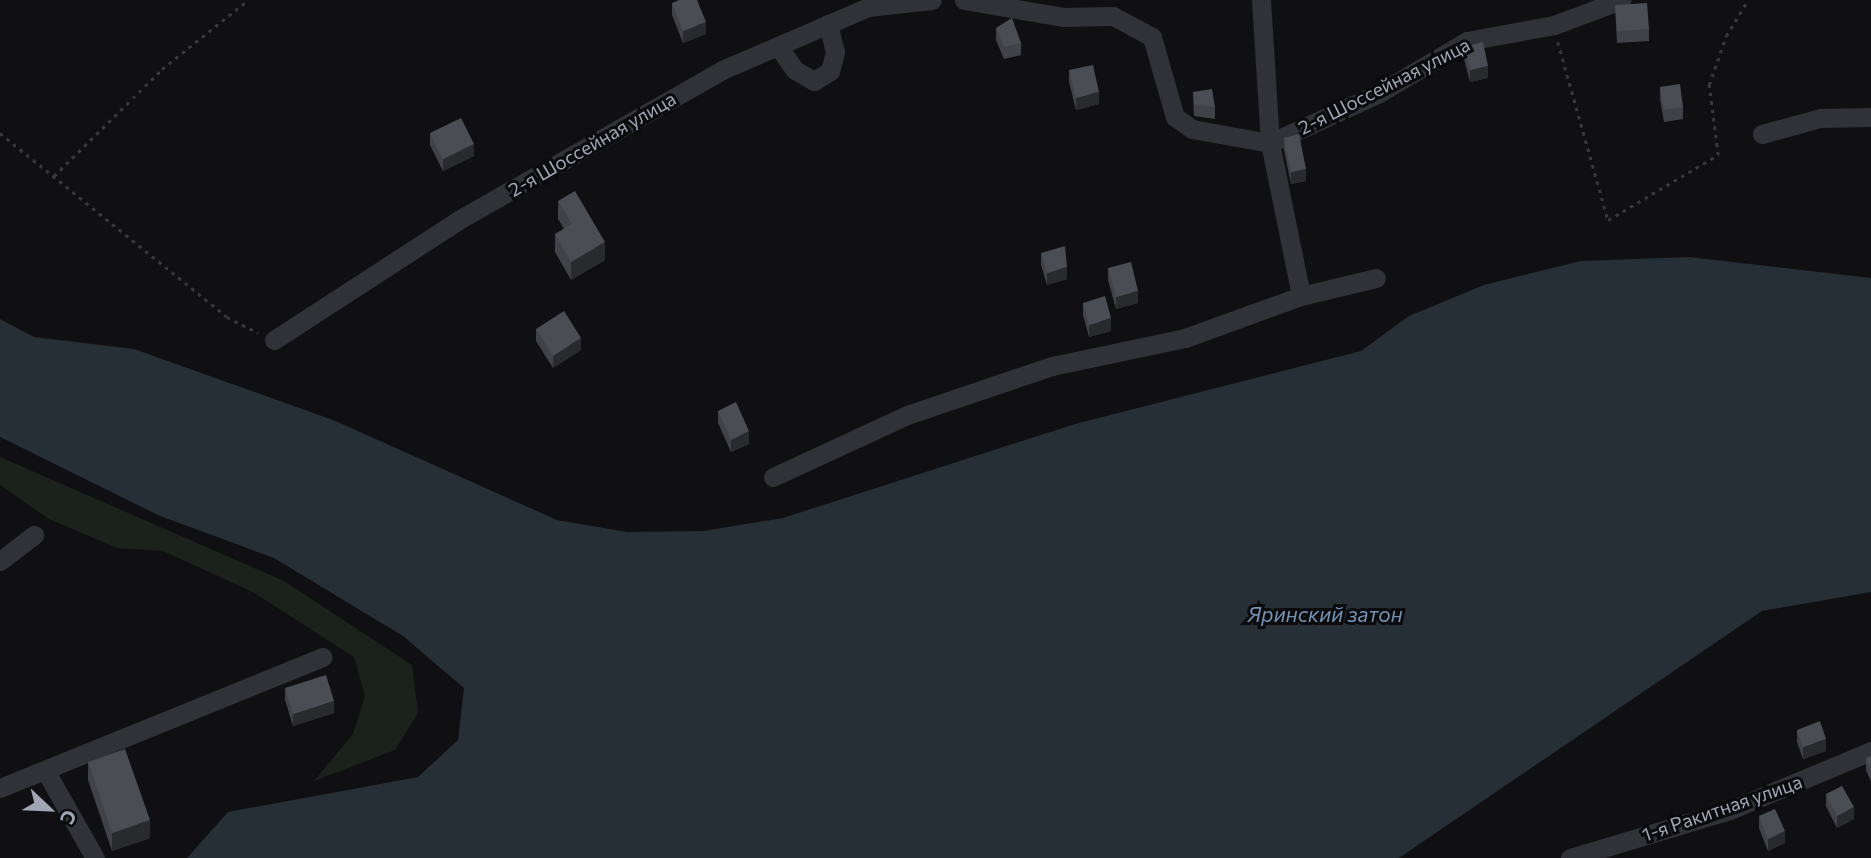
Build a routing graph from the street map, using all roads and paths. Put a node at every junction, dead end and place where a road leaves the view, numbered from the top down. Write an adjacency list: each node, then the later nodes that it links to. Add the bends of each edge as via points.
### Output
1 (248, 0): 14 (path, via 152,77)
2 (932, 0): 7 (street, 2-я Шоссейная улица, via 867,7)
3 (964, 0): 13 (street, via 1040,15 1113,16 1152,37 1175,117 1192,129)
4 (1261, 0): 13 (street)
5 (1621, 0): 8 (street, 2-я Шоссейная улица)
6 (1748, 0): 8 (path, via 1726,36 1709,85 1718,155 1608,220 1572,112)
7 (828, 24): 9 (street, 2-я Шоссейная улица); 9 (street, via 835,52 830,71 814,80 795,70)
8 (1554, 26): 13 (street, 2-я Шоссейная улица, via 1467,41 1379,93)
9 (778, 46): 17 (street, 2-я Шоссейная улица, via 722,70 462,218)
10 (1871, 117): 12 (street, via 1820,118)
11 (0, 132): 14 (path)
12 (1762, 134)
13 (1270, 142): 16 (street)
14 (53, 177): 17 (path, via 227,317)
15 (1376, 278): 16 (street)
16 (1301, 296): 18 (street, via 1185,338 1052,366 907,415)
17 (274, 340)
18 (773, 477)
19 (34, 536): 20 (street)
20 (0, 561)
21 (322, 657): 23 (street)
22 (1871, 751): 26 (street, 1-я Ракитная улица, via 1730,810)
23 (44, 770): 24 (street); 25 (street)
24 (0, 788)
25 (95, 858)
26 (1570, 858)

